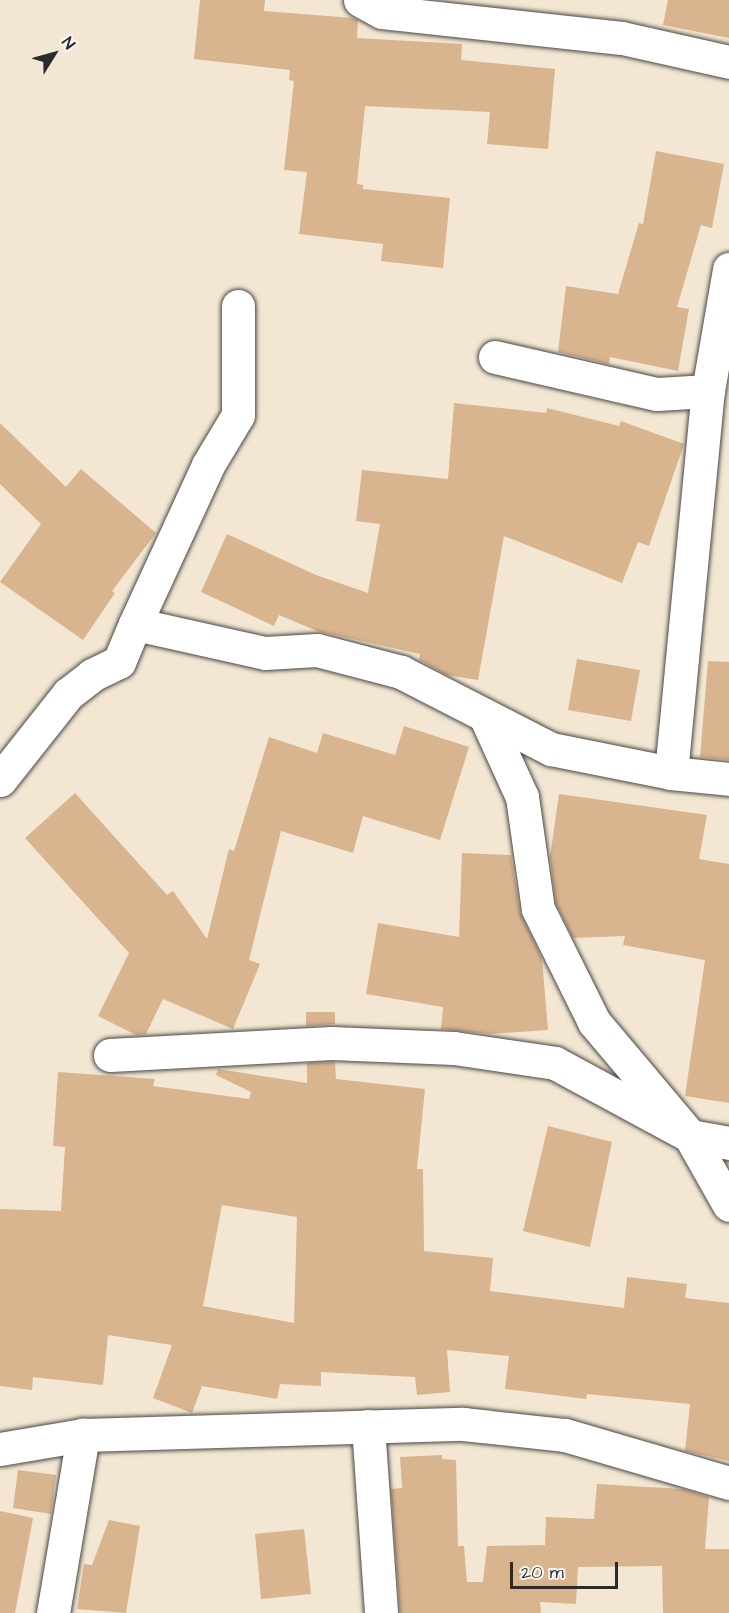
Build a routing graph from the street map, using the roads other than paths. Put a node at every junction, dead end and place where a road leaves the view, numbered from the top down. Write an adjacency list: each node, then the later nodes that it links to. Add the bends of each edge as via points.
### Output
1 (360, 0): 2 (street, via 382,12 622,38)
2 (729, 62)
3 (729, 269): 6 (street)
4 (238, 306): 7 (street, via 237,415 208,465)
5 (495, 357): 6 (street, via 657,394)
6 (708, 391): 10 (street)
7 (135, 624): 8 (street, via 265,653 317,650 401,672); 12 (street, via 118,662 92,675 68,694)
8 (486, 718): 9 (street); 13 (street)
9 (551, 749): 10 (street); 13 (street)
10 (671, 773): 11 (street)
11 (729, 779)
12 (0, 780)
13 (522, 797): 15 (street, via 538,909 594,1022)
14 (110, 1055): 15 (street, via 331,1043 454,1048 555,1063)
15 (690, 1136): 16 (street); 17 (street)
16 (729, 1143)
17 (729, 1205)
18 (368, 1426): 19 (street); 21 (street, via 463,1424 564,1435); 23 (street)
19 (84, 1435): 20 (street); 22 (street)
20 (0, 1449)
21 (729, 1483)
22 (53, 1613)
23 (381, 1613)

